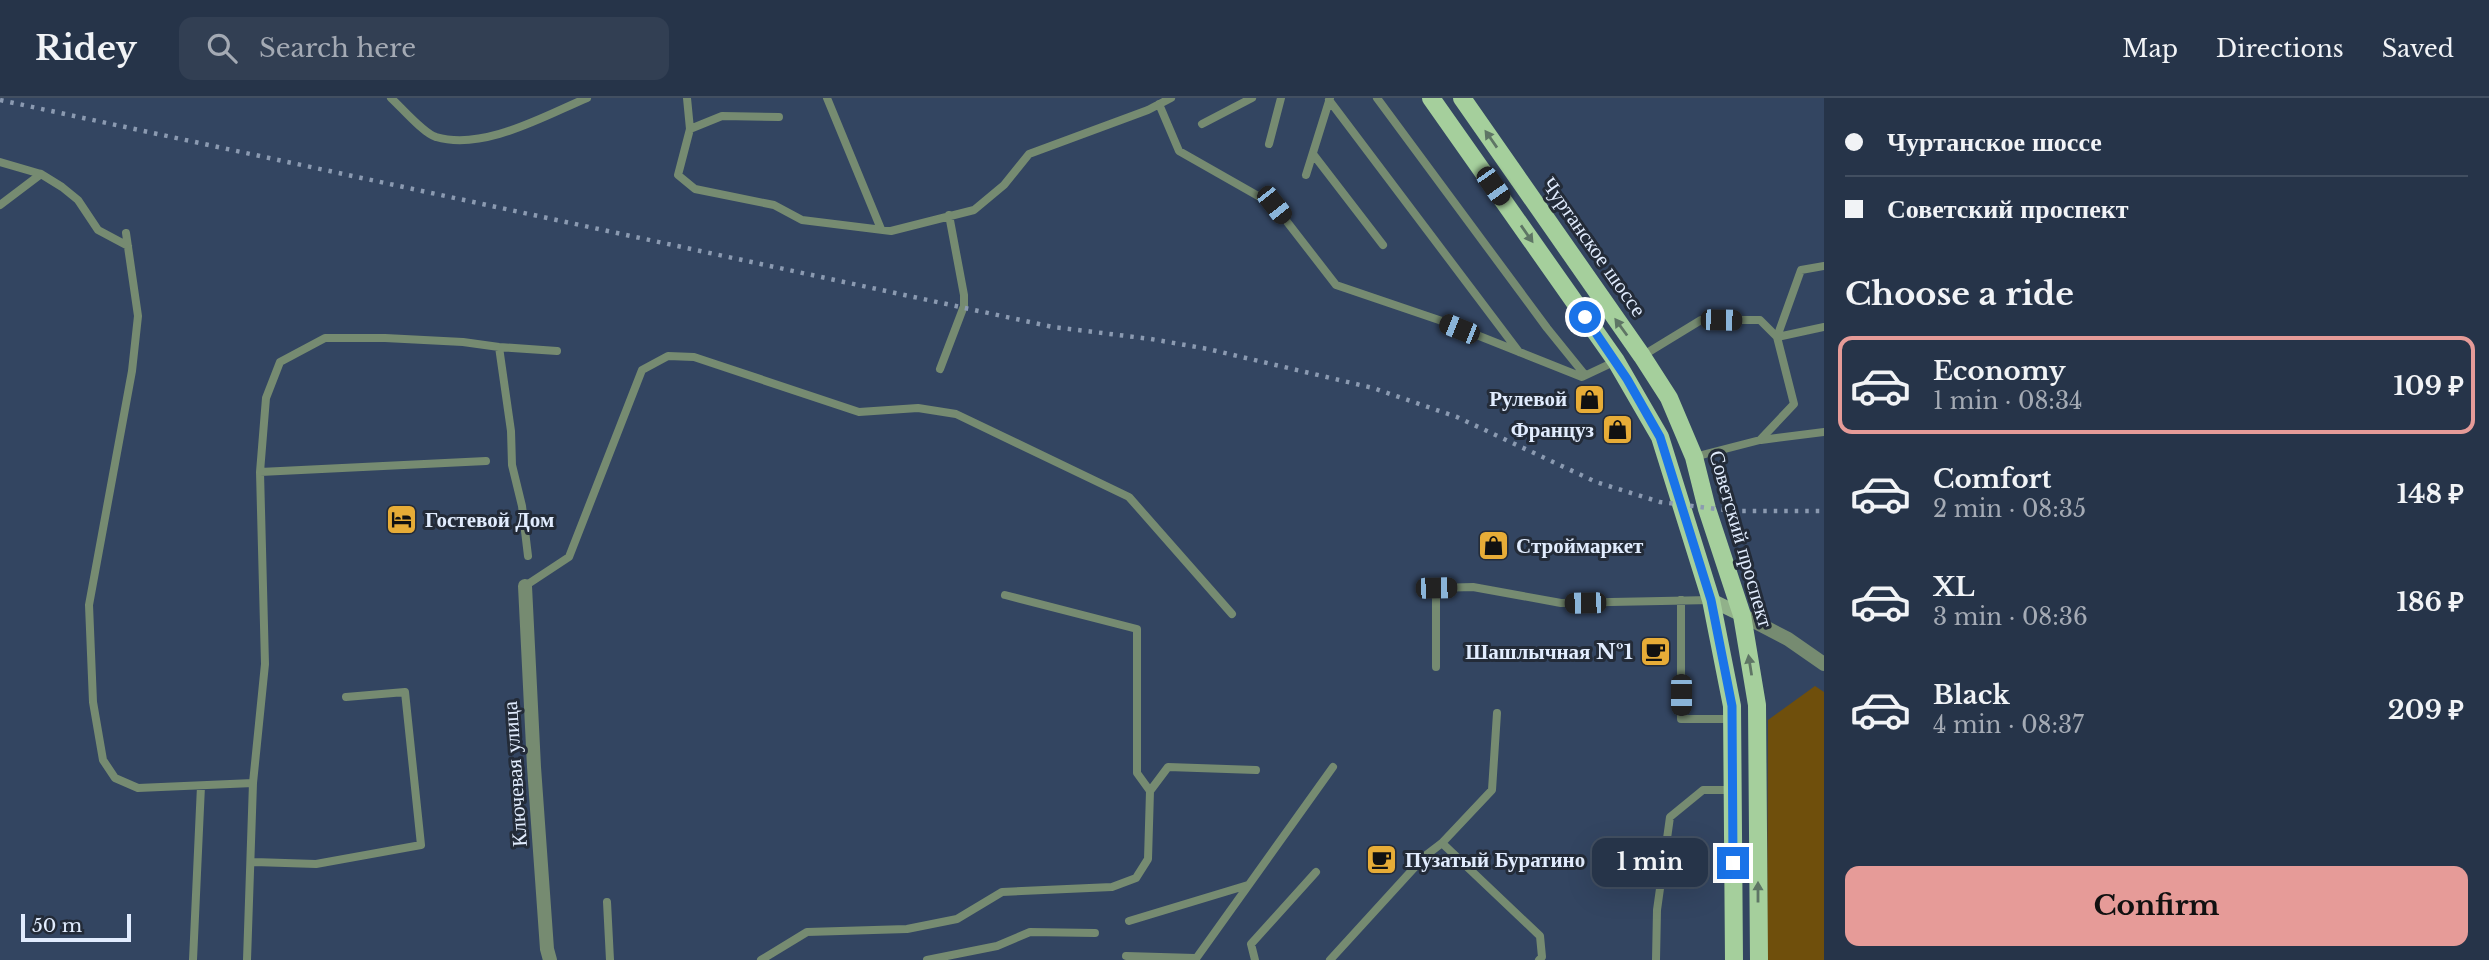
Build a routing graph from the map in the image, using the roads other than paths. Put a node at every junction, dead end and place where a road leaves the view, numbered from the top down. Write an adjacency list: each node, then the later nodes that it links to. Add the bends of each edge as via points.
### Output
1 (391, 98): 2 (lane, via 434,137 458,140 499,135)
2 (587, 98)
3 (687, 98): 15 (lane)
4 (827, 98): 23 (lane)
5 (1171, 98): 12 (lane)
6 (1252, 98): 14 (lane)
7 (1281, 98): 16 (lane)
8 (1377, 98): 36 (lane)
9 (1431, 98): 34 (main road, one-way to 34)
10 (1462, 98): 33 (main road, Чуртанское шоссе, one-way to 10)
11 (1330, 99): 17 (lane); 32 (lane)
12 (1159, 104): 22 (lane, via 1029,154 1004,185 974,210); 32 (lane, via 1179,151 1274,205 1336,285)
13 (779, 117): 15 (lane, via 722,116)
14 (1202, 124)
15 (690, 129): 23 (lane, via 678,175 695,189 774,205 802,220)
16 (1269, 144)
17 (1313, 154): 20 (lane); 25 (lane)
18 (0, 162): 19 (lane)
19 (41, 174): 21 (lane); 26 (lane, via 78,200 103,235)
20 (1306, 176)
21 (0, 205)
22 (949, 215): 23 (lane, via 891,231); 35 (lane, via 964,306)
23 (881, 229)
24 (127, 233): 26 (lane)
25 (1383, 245)
26 (128, 246): 58 (lane, via 138,316 89,605 93,702 103,760 115,778 138,788)
27 (1824, 266): 29 (lane, via 1801,270)
28 (1824, 327): 29 (lane)
29 (1777, 337): 33 (lane, via 1760,320 1701,320); 39 (lane, via 1794,404)
30 (499, 347): 31 (lane); 42 (lane, via 384,338 325,338 313,344 280,362 266,398); 43 (lane)
31 (558, 351)
32 (1520, 354): 36 (lane)
33 (1642, 356): 37 (main road, Чуртанское шоссе)
34 (1616, 361): 36 (lane); 47 (main road, via 1660,437)
35 (940, 369)
36 (1585, 375)
37 (1682, 426): 40 (main road, Советский проспект)
38 (1824, 432): 39 (lane)
39 (1760, 440): 40 (lane)
40 (1694, 457): 49 (main road, Советский проспект)
41 (486, 461): 42 (lane)
42 (260, 472): 57 (lane, via 265,664)
43 (528, 556)
44 (525, 586): 48 (lane, via 569,557 642,370 668,356 694,356 859,412 918,408 956,414 1129,497); 72 (street, Ключевая улица, via 534,767)
45 (1005, 595): 59 (lane, via 1137,629 1138,773)
46 (1681, 600): 47 (lane); 51 (lane, via 1561,603 1473,587 1436,588); 54 (lane, via 1681,719)
47 (1711, 600): 49 (main road); 54 (main road)
48 (1232, 614)
49 (1742, 615): 50 (street); 81 (main road, Советский проспект, one-way to 49, via 1757,705)
50 (1824, 664)
51 (1436, 667)
52 (346, 697): 62 (lane, via 405,692 421,845 316,864)
53 (1497, 713): 61 (lane, via 1492,790)
54 (1732, 719): 60 (main road)
55 (1333, 767): 64 (lane)
56 (1256, 770): 59 (lane, via 1168,767)
57 (253, 783): 58 (lane); 62 (lane)
58 (201, 786): 70 (lane)
59 (1150, 790): 74 (lane, via 1148,859 1136,878 1112,887 1002,892 957,919 908,929 807,932)
60 (1733, 790): 79 (lane, via 1703,790 1670,817 1657,910); 80 (main road)
61 (1442, 843): 77 (lane); 78 (lane, via 1540,936)
62 (250, 862): 71 (lane)
63 (1316, 872): 76 (lane, via 1251,944)
64 (1248, 885): 66 (lane); 69 (lane)
65 (607, 902): 73 (lane)
66 (1129, 921)
67 (1095, 933): 75 (lane, via 1030,932 997,946)
68 (1126, 956): 69 (lane)
69 (1195, 959)
70 (193, 960)
71 (247, 960)
72 (551, 960)
73 (610, 960)
74 (761, 960)
75 (927, 960)
76 (1255, 960)
77 (1331, 960)
78 (1539, 960)
79 (1656, 960)
80 (1734, 960)
81 (1759, 960)

